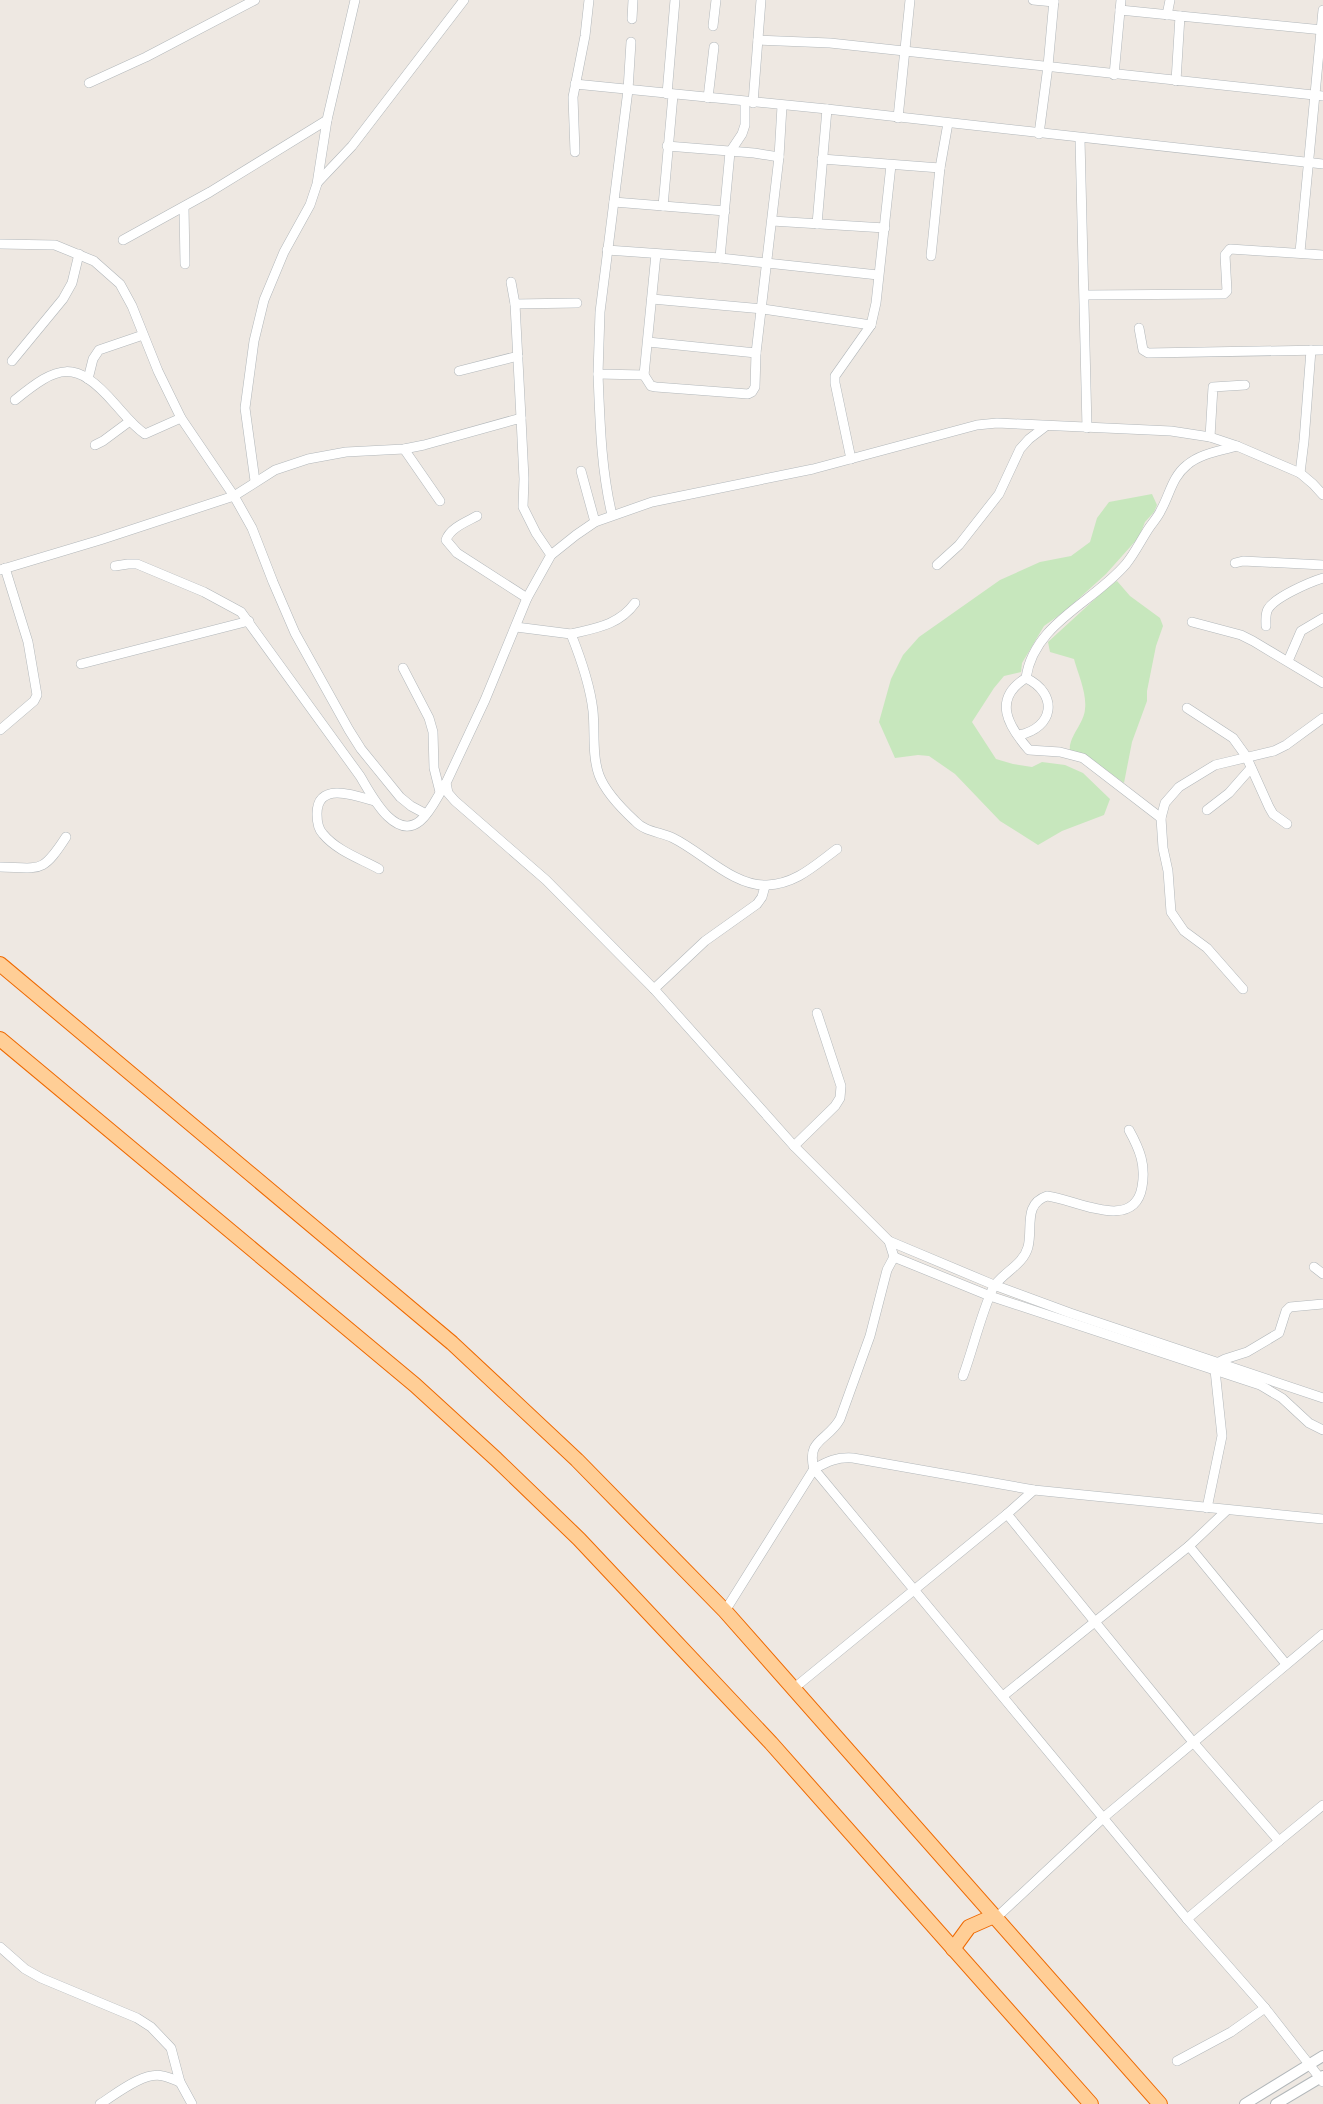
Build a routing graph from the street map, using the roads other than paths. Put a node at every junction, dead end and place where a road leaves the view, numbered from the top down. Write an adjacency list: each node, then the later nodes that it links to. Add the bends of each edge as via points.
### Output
1 (255, 0): 27 (street)
2 (355, 0): 37 (street)
3 (464, 0): 50 (street, via 352,146)
4 (589, 0): 28 (street)
5 (633, 0): 17 (street)
6 (675, 0): 30 (street)
7 (716, 0): 18 (street)
8 (761, 0): 20 (street)
9 (910, 0): 23 (street)
10 (1033, 0): 12 (street)
11 (1170, 0): 15 (street)
12 (1054, 1): 24 (street)
13 (1121, 5): 15 (street); 25 (street)
14 (1323, 10): 19 (street)
15 (1167, 15): 16 (street)
16 (1180, 16): 19 (street); 26 (street)
17 (632, 19)
18 (713, 26)
19 (1322, 30): 31 (street)
20 (758, 40): 23 (street); 33 (street)
21 (631, 43): 29 (street)
22 (714, 47): 32 (street)
23 (905, 51): 24 (street); 36 (street)
24 (1048, 66): 25 (street); 39 (street)
25 (1114, 75): 26 (street)
26 (1176, 81): 31 (street)
27 (89, 83)
28 (575, 84): 29 (street); 42 (street)
29 (628, 90): 30 (street); 51 (street)
30 (670, 94): 32 (street); 41 (street)
31 (1318, 95): 46 (street)
32 (708, 98): 33 (street)
33 (749, 103): 34 (street); 43 (street, via 742,134)
34 (782, 106): 35 (street); 44 (street)
35 (827, 110): 36 (street); 45 (street)
36 (898, 118): 38 (street)
37 (327, 120): 50 (street); 52 (street)
38 (948, 124): 39 (street); 49 (street)
39 (1039, 134): 40 (street)
40 (1080, 139): 46 (street); 71 (street)
41 (667, 146): 43 (street); 53 (street)
42 (575, 152)
43 (730, 152): 44 (street); 54 (street)
44 (779, 157): 55 (street)
45 (822, 159): 48 (street); 56 (street)
46 (1308, 163): 47 (street); 61 (street)
47 (1323, 164)
48 (891, 165): 49 (street); 57 (street)
49 (940, 168): 65 (street)
50 (317, 184): 103 (street, via 268,290 254,341 245,408)
51 (614, 202): 53 (street); 60 (street)
52 (184, 206): 58 (street); 67 (street)
53 (663, 206): 54 (street)
54 (724, 211): 66 (street)
55 (772, 221): 56 (street); 68 (street)
56 (817, 225): 57 (street)
57 (885, 228): 69 (street)
58 (123, 240)
59 (0, 244): 62 (street, via 55,245)
60 (607, 250): 63 (street); 86 (street)
61 (1300, 253): 64 (street); 71 (street, via 1226,251 1226,294)
62 (79, 254): 78 (street, via 120,284); 84 (street, via 63,299)
63 (656, 254): 66 (street); 72 (street)
64 (1323, 255)
65 (931, 256)
66 (720, 258): 68 (street)
67 (185, 264)
68 (767, 264): 69 (street); 75 (street)
69 (878, 275): 76 (street)
70 (511, 282): 74 (street)
71 (1084, 295): 95 (street)
72 (652, 299): 75 (street); 79 (street)
73 (577, 303): 74 (street)
74 (515, 304): 83 (street)
75 (763, 309): 76 (street); 82 (street)
76 (871, 326): 100 (street, via 835,376)
77 (1139, 328): 80 (street, via 1141,346 1148,353)
78 (143, 335): 88 (street, via 99,350); 91 (street)
79 (648, 342): 82 (street); 87 (street)
80 (1311, 350): 81 (street); 102 (street)
81 (1323, 350)
82 (756, 353): 87 (street, via 755,387 748,394 656,387)
83 (518, 356): 85 (street); 92 (street)
84 (12, 360)
85 (459, 371)
86 (598, 374): 87 (street); 107 (street, via 600,430)
87 (644, 375)
88 (88, 379): 90 (street, via 68,370 58,372); 93 (street)
89 (1245, 385): 96 (street, via 1213,387)
90 (15, 400)
91 (181, 418): 93 (street, via 145,434); 105 (street)
92 (521, 418): 99 (street); 110 (street, via 523,507)
93 (130, 421): 97 (street)
94 (1046, 426): 95 (street); 100 (street, via 977,425); 112 (street, via 1020,449 999,494)
95 (1087, 428): 96 (street)
96 (1210, 437): 98 (street)
97 (95, 445)
98 (1237, 446): 102 (street); 128 (street, via 1203,456 1179,472 1161,510 1125,565 1048,632 1028,666)
99 (404, 449): 103 (street, via 333,454 275,470); 106 (street)
100 (851, 460): 107 (street, via 652,502)
101 (581, 471): 109 (street)
102 (1300, 473): 104 (street)
103 (256, 481): 105 (street)
104 (1323, 495)
105 (234, 496): 115 (street); 140 (street, via 253,528 295,634 349,730 400,797)
106 (440, 501)
107 (612, 515): 109 (street)
108 (477, 516): 117 (street, via 450,532 446,540 457,553)
109 (595, 522): 110 (street)
110 (551, 555): 117 (street)
111 (1235, 563): 113 (street)
112 (937, 565)
113 (1323, 565)
114 (115, 566): 120 (street, via 137,564 171,578 235,608)
115 (3, 569): 132 (street, via 28,642 37,695)
116 (1323, 578): 122 (street, via 1271,605)
117 (527, 598): 123 (street)
118 (635, 603): 124 (street, via 617,621)
119 (1323, 618): 125 (street, via 1301,631)
120 (248, 621): 126 (street); 138 (street)
121 (1192, 622): 125 (street, via 1241,635)
122 (1266, 626)
123 (516, 627): 124 (street); 136 (street)
124 (571, 634): 147 (street, via 589,690 596,760 606,787 636,823 682,843 736,878)
125 (1287, 661): 129 (street)
126 (81, 664)
127 (403, 668): 137 (street, via 429,718)
128 (1027, 678): 133 (street, via 1010,693 1006,705 1011,727); 133 (street, via 1045,693 1047,716 1031,733)
129 (1323, 683)
130 (1187, 708): 134 (street, via 1228,734)
131 (1323, 718): 134 (street, via 1274,751)
132 (0, 730)
133 (1019, 735): 141 (street, via 1029,750 1083,758)
134 (1246, 756): 135 (street); 141 (street, via 1215,765 1179,787 1165,803)
135 (1251, 768): 139 (street); 142 (street, via 1273,814)
136 (446, 783): 137 (street); 149 (street, via 455,801 546,880)
137 (440, 792): 140 (street)
138 (374, 801): 140 (street, via 392,821 403,825 420,821); 146 (street, via 333,792 323,797 316,818 334,845)
139 (1207, 810)
140 (426, 814)
141 (1161, 818): 150 (street, via 1171,912)
142 (1287, 824)
143 (66, 837): 145 (street, via 45,865)
144 (837, 849): 147 (street, via 802,876)
145 (0, 867)
146 (379, 869)
147 (765, 886): 149 (street, via 757,904 705,941)
148 (0, 964): 174 (highway, via 452,1343 578,1460)
149 (654, 989): 154 (street)
150 (1242, 989)
151 (817, 1013): 154 (street, via 841,1086 840,1098)
152 (0, 1039): 187 (highway, via 415,1385 496,1459 579,1539 753,1724)
153 (1129, 1130): 159 (street, via 1143,1160 1140,1198 1134,1205 1127,1210 1104,1211 1057,1197 1041,1198 1031,1213 1025,1255)
154 (794, 1146): 155 (street)
155 (889, 1241): 156 (street); 159 (street)
156 (894, 1257): 160 (street); 166 (street, via 840,1419 812,1450)
157 (1314, 1267): 158 (street)
158 (1323, 1274)
159 (995, 1285): 160 (street); 162 (street)
160 (990, 1296): 162 (street); 163 (street)
161 (1323, 1304): 162 (street, via 1290,1307 1279,1333)
162 (1217, 1366): 164 (street); 165 (street, via 1271,1391); 168 (street, via 1222,1436)
163 (963, 1376)
164 (1323, 1398)
165 (1323, 1430)
166 (814, 1469): 167 (street, via 830,1460 853,1458); 173 (street); 174 (street)
167 (1034, 1490): 168 (street); 170 (street)
168 (1207, 1508): 169 (street)
169 (1227, 1510): 171 (street); 172 (street)
170 (1007, 1514): 173 (street); 175 (street)
171 (1323, 1519)
172 (1189, 1546): 175 (street); 177 (street)
173 (914, 1590): 178 (street); 179 (street)
174 (725, 1611): 178 (highway)
175 (1096, 1622): 179 (street); 180 (street)
176 (1323, 1634): 177 (street)
177 (1286, 1664): 180 (street)
178 (793, 1689): 184 (highway)
179 (1003, 1696): 182 (street)
180 (1193, 1742): 182 (street); 183 (street)
181 (1323, 1805): 183 (street)
182 (1103, 1818): 184 (street); 185 (street)
183 (1279, 1841): 185 (street)
184 (995, 1917): 187 (highway, via 969,1927); 197 (highway)
185 (1187, 1919): 188 (street)
186 (0, 1947): 193 (street, via 41,1978 151,2026 171,2048)
187 (953, 1949): 196 (highway)
188 (1265, 2008): 190 (street); 191 (street)
189 (1323, 2056): 191 (street)
190 (1177, 2061)
191 (1308, 2065): 192 (street); 198 (street)
192 (1322, 2079): 199 (street)
193 (180, 2082): 194 (street, via 150,2076); 195 (street)
194 (100, 2104)
195 (192, 2104)
196 (1091, 2104)
197 (1160, 2104)
198 (1245, 2104)
199 (1276, 2104)

